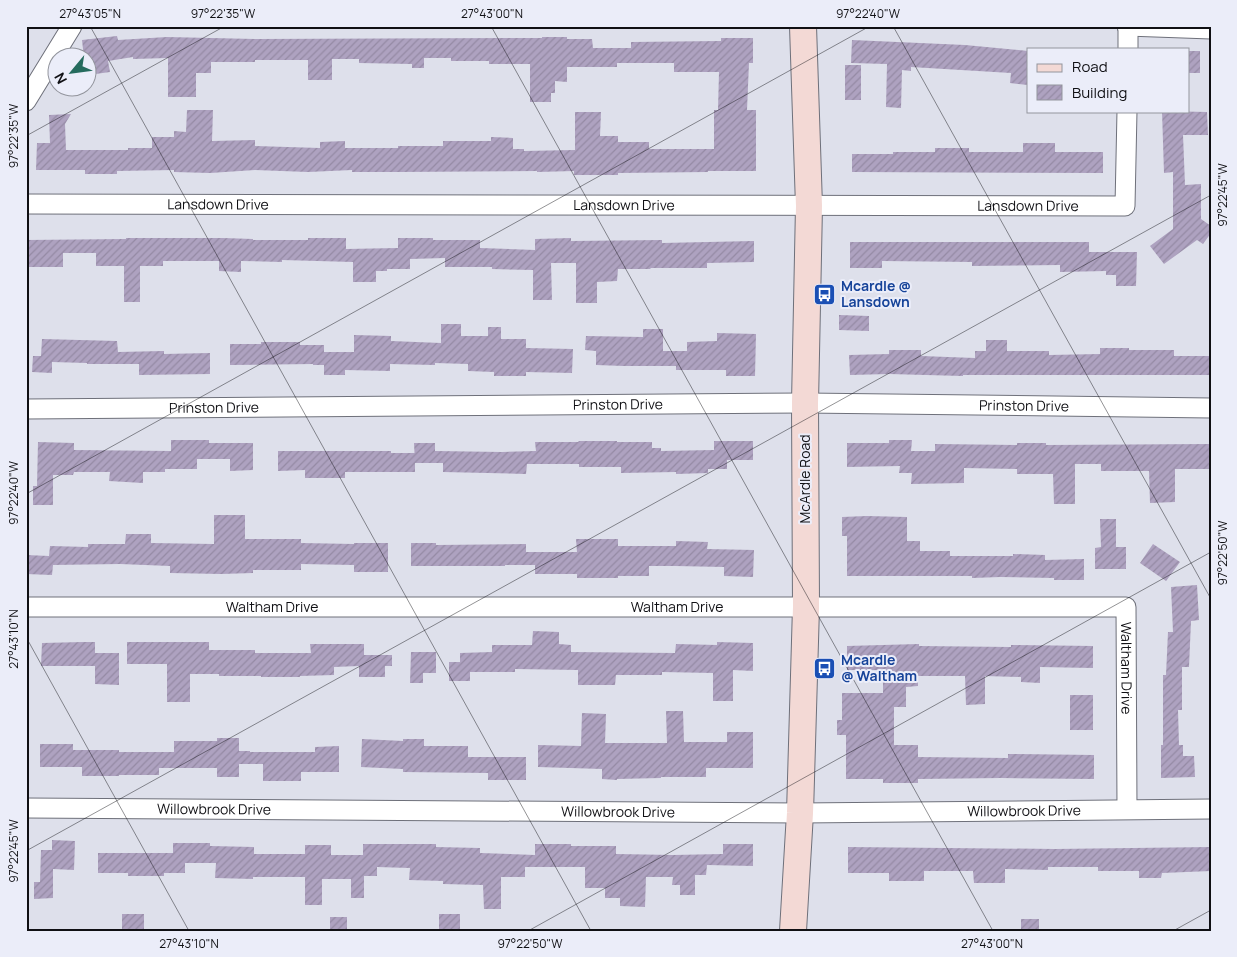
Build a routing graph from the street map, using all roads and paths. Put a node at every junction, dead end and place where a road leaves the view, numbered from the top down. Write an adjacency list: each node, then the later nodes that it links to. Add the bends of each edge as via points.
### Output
1 (72, 26): 6 (street)
2 (803, 26): 9 (main road, McArdle Road)
3 (1127, 26): 4 (street); 5 (street)
4 (1211, 29)
5 (1128, 48)
6 (26, 101)
7 (1127, 112): 9 (street, Lansdown Drive, via 1125,206)
8 (26, 204): 9 (street, Lansdown Drive)
9 (809, 206): 10 (main road, McArdle Road)
10 (805, 403): 11 (street, Prinston Drive); 12 (street, Prinston Drive); 14 (main road, McArdle Road)
11 (1211, 408)
12 (26, 409)
13 (26, 606): 14 (street, Waltham Drive)
14 (806, 607): 17 (street, Waltham Drive, via 1126,606); 18 (main road, McArdle Road)
15 (26, 808): 18 (street, Willowbrook Drive)
16 (1211, 808): 17 (street, Willowbrook Drive)
17 (1127, 810): 18 (street, Willowbrook Drive)
18 (800, 813): 19 (main road, McArdle Road)
19 (793, 931)

